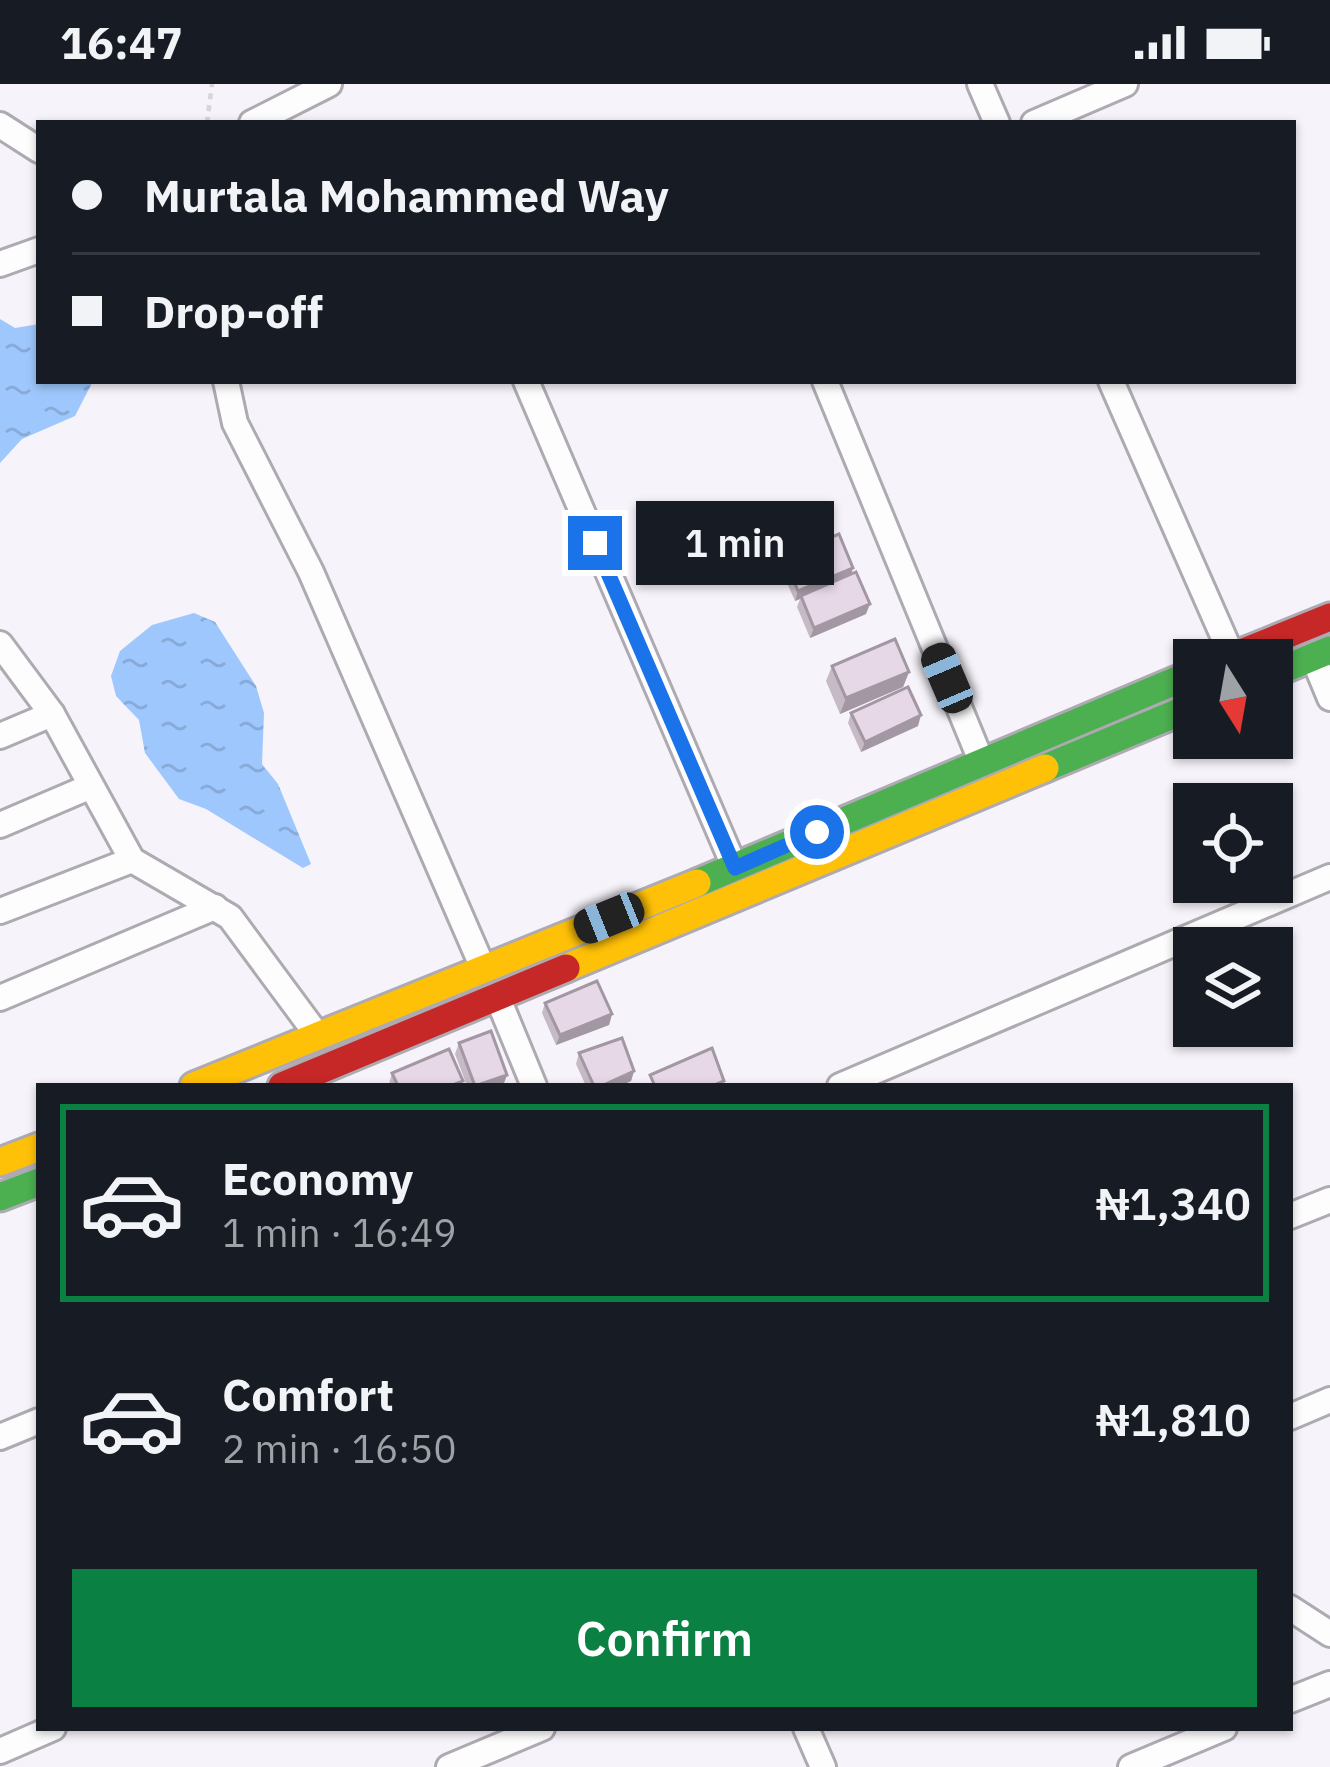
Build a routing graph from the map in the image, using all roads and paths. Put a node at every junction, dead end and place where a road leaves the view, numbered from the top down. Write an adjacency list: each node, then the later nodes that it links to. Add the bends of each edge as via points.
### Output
1 (212, 84): 5 (path)
2 (329, 84): 6 (street)
3 (980, 84): 7 (street)
4 (1125, 84): 8 (street)
5 (207, 120)
6 (258, 120)
7 (996, 120)
8 (1041, 120)
9 (0, 125): 10 (street)
10 (36, 148)
11 (36, 251): 12 (street)
12 (0, 264)
13 (227, 384): 36 (street, via 236,423 311,572)
14 (527, 384): 32 (street)
15 (826, 384): 28 (street)
16 (1112, 384): 18 (street)
17 (1330, 617): 19 (main road)
18 (1220, 639)
19 (1275, 639)
20 (0, 644): 25 (street)
21 (1321, 654): 22 (main road); 24 (street)
22 (1293, 665)
23 (1173, 682): 28 (main road)
24 (1330, 698)
25 (52, 714): 27 (street); 29 (street)
26 (1173, 715): 37 (main road)
27 (0, 736)
28 (982, 763): 32 (main road)
29 (89, 787): 30 (street); 31 (street)
30 (0, 825)
31 (132, 860): 34 (street); 35 (street)
32 (735, 868): 36 (main road)
33 (1330, 877): 43 (street)
34 (215, 908): 38 (street); 39 (street, via 253,942)
35 (0, 911)
36 (483, 968): 39 (main road)
37 (496, 996): 41 (main road); 42 (street)
38 (0, 998)
39 (317, 1036): 40 (main road)
40 (201, 1083)
41 (288, 1083)
42 (533, 1083)
43 (847, 1083)
44 (36, 1148): 45 (main road)
45 (0, 1162)
46 (36, 1183): 47 (main road)
47 (0, 1197)
48 (1330, 1200): 49 (street)
49 (1293, 1215)
50 (1330, 1400): 51 (street)
51 (1293, 1416)
52 (36, 1421): 53 (street)
53 (0, 1437)
54 (1293, 1610): 55 (street)
55 (1330, 1634)
56 (1330, 1684): 57 (street)
57 (1293, 1699)
58 (46, 1731): 62 (street)
59 (535, 1731): 63 (street)
60 (807, 1731): 64 (street)
61 (1217, 1731): 65 (street)
62 (0, 1751)
63 (449, 1767)
64 (823, 1767)
65 (1131, 1767)

